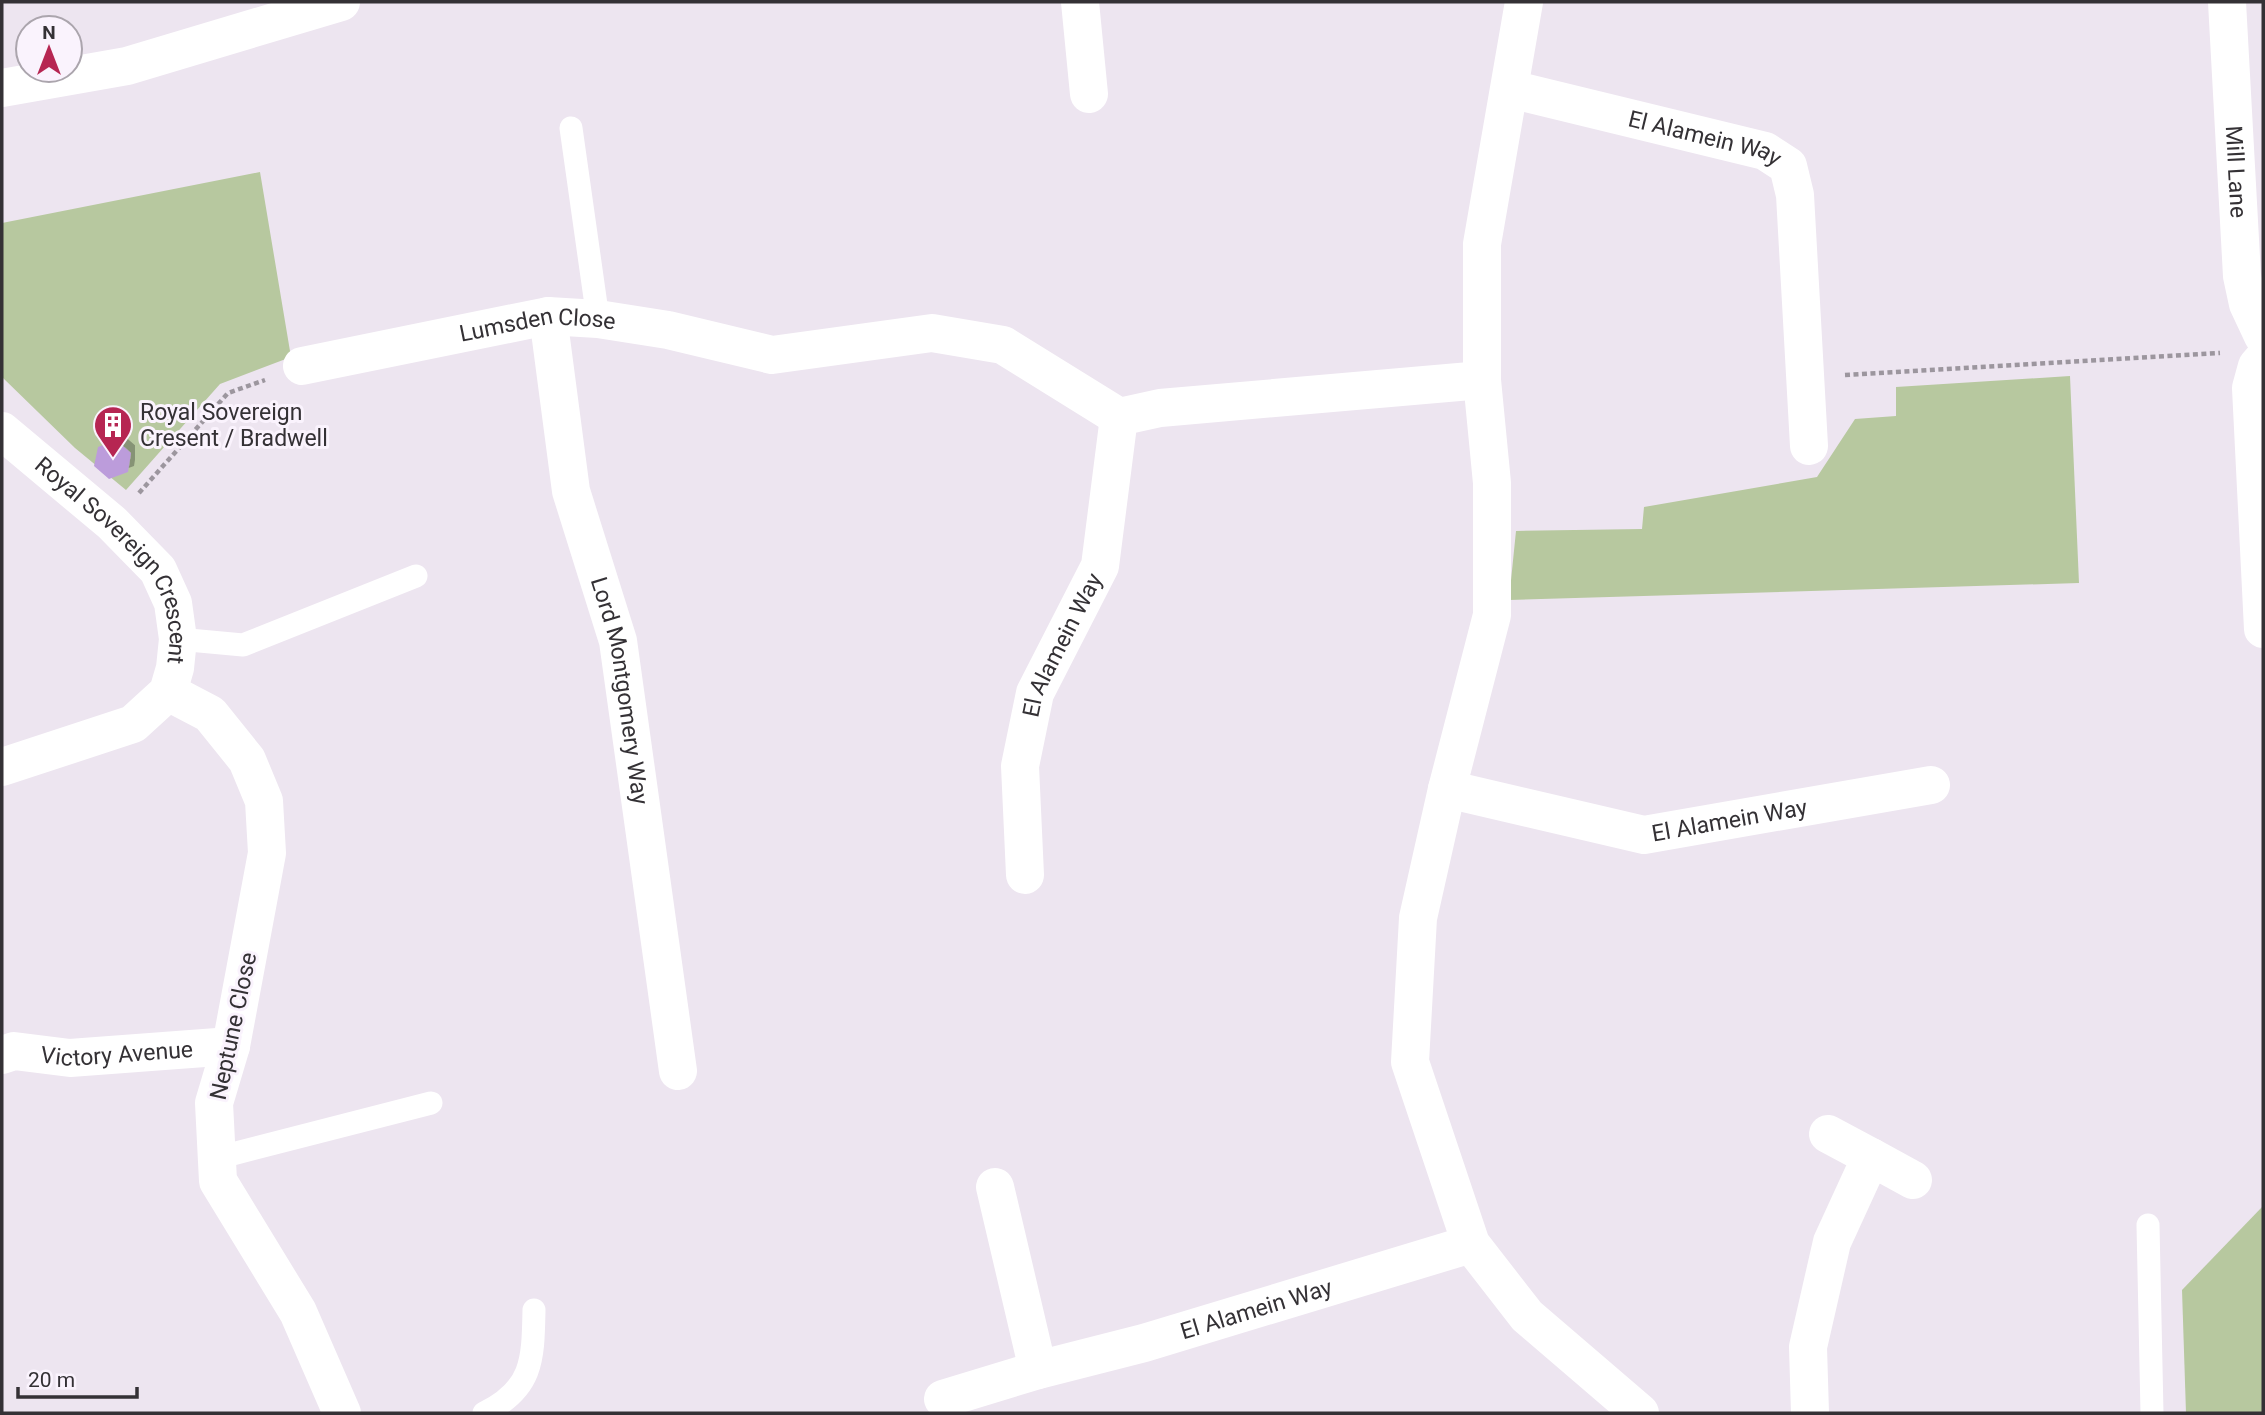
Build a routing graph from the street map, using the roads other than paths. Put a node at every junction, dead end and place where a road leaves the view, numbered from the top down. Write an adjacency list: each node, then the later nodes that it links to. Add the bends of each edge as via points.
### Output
1 (341, 2): 5 (street, via 127,66)
2 (1080, 2): 7 (street)
3 (1524, 2): 6 (street)
4 (2227, 2): 11 (street, Mill Lane, via 2242,276 2248,304)
5 (2, 88)
6 (1510, 89): 14 (street, via 1482,244); 17 (street, El Alamein Way, via 1765,151 1788,166 1796,195)
7 (1089, 94)
8 (571, 128): 10 (lane)
9 (548, 316): 10 (street, Lumsden Close); 13 (street, Lumsden Close); 28 (street, Lord Montgomery Way, via 571,491 618,641)
10 (597, 319): 15 (street, Lumsden Close, via 668,330 772,355 932,333 1003,345)
11 (2263, 336)
12 (2263, 359): 19 (street, via 2251,388)
13 (302, 366)
14 (1482, 380): 15 (street, via 1160,408); 24 (street, via 1492,483 1492,615)
15 (1119, 417): 25 (street, El Alamein Way, via 1100,566 1035,693 1020,766)
16 (2, 431): 20 (street, Royal Sovereign Crescent, via 112,523 158,570 173,603)
17 (1809, 446)
18 (416, 576): 20 (lane, via 243,645)
19 (2263, 629)
20 (178, 639): 21 (street, Royal Sovereign Crescent)
21 (168, 692): 22 (street, Royal Sovereign Crescent, via 133,724); 26 (street, Neptune Close, via 210,714 247,760 264,801 267,853)
22 (2, 767)
23 (1931, 785): 24 (street, El Alamein Way, via 1644,835)
24 (1447, 789): 36 (street, via 1418,918 1410,1062)
25 (1025, 875)
26 (231, 1046): 27 (street, Victory Avenue, via 70,1058 14,1051); 32 (street, Neptune Close, via 214,1103)
27 (2, 1055)
28 (678, 1071)
29 (432, 1103): 32 (lane)
30 (1828, 1134): 31 (street)
31 (1871, 1157): 33 (street); 43 (street, via 1832,1242 1808,1346)
32 (217, 1158): 40 (street, Neptune Close, via 218,1181 298,1312)
33 (1913, 1180)
34 (996, 1187): 38 (street)
35 (2148, 1225): 44 (lane)
36 (1471, 1244): 38 (street, El Alamein Way, via 1144,1343); 42 (street, via 1527,1316)
37 (534, 1310): 41 (lane, via 533,1358 524,1381 505,1403)
38 (1038, 1370): 39 (street, El Alamein Way)
39 (943, 1399)
40 (342, 1413)
41 (484, 1413)
42 (1640, 1413)
43 (1810, 1413)
44 (2152, 1413)

